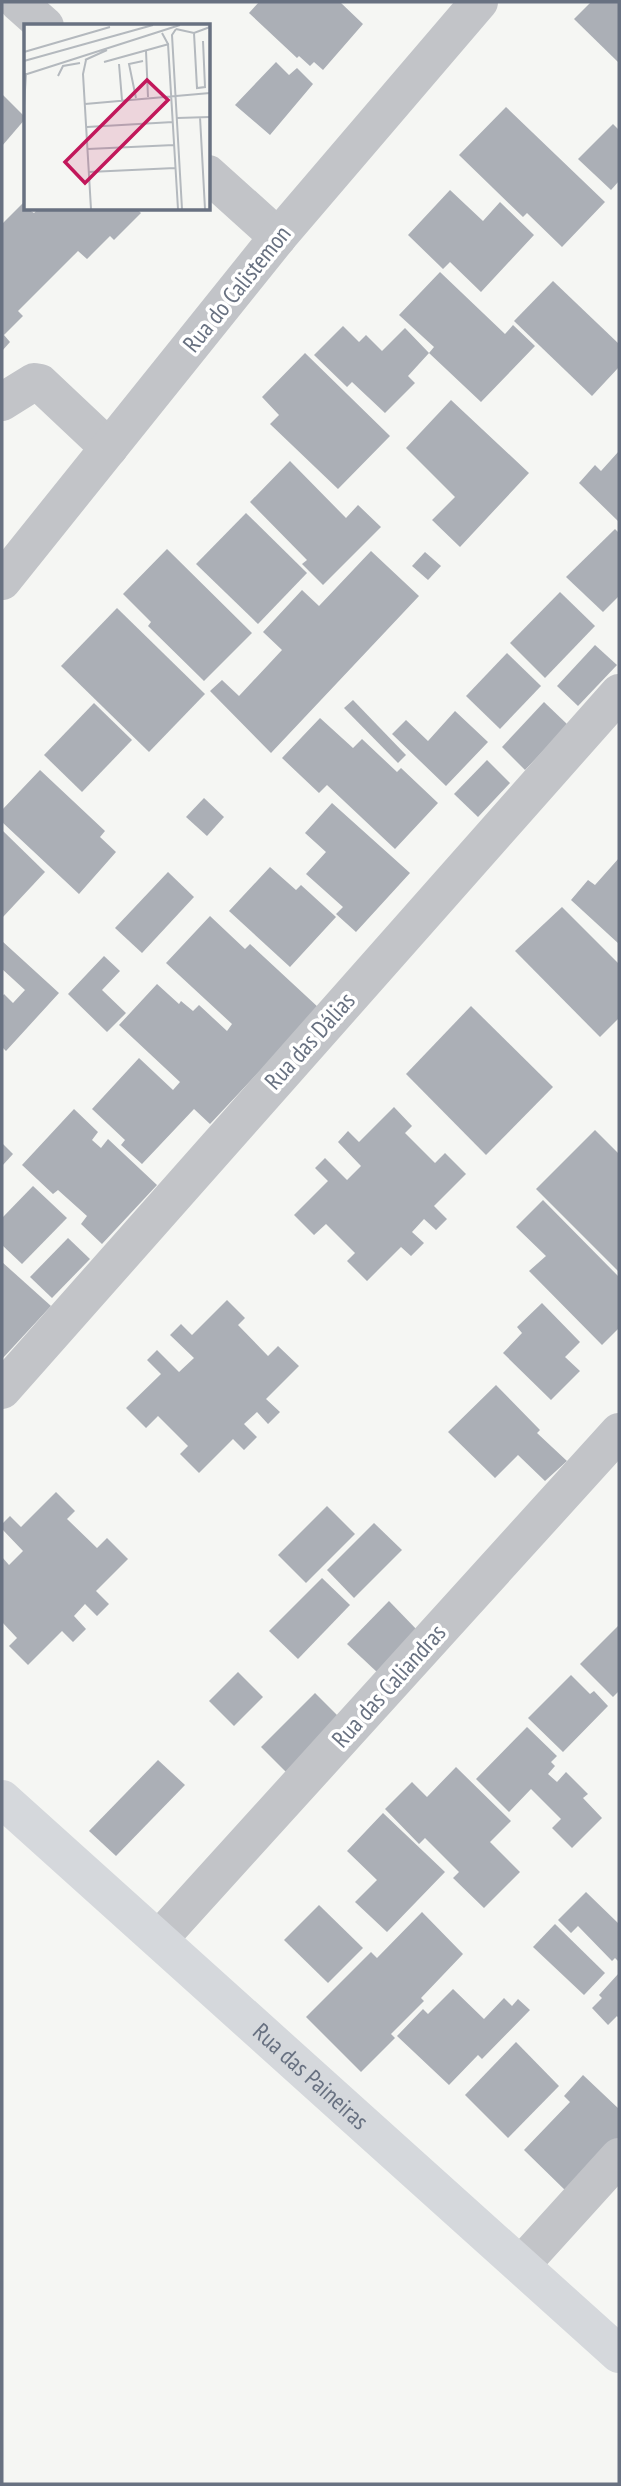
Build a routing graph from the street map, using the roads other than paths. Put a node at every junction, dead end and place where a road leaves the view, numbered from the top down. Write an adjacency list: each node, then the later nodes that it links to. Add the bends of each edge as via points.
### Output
1 (18, 2): 3 (street)
2 (479, 2): 5 (street, Rua do Calistemon)
3 (43, 24)
4 (210, 176): 5 (street)
5 (278, 237): 7 (street, Rua do Calistemon)
6 (2, 402): 7 (street, via 34,382 40,383)
7 (109, 447): 8 (street, Rua do Calistemon)
8 (2, 582)
9 (619, 693): 10 (street, Rua das Dálias)
10 (2, 1390)
11 (619, 1432): 13 (street, Rua das Caliandras)
12 (2, 1799): 13 (street, Rua das Paineiras)
13 (159, 1939): 15 (street, Rua das Paineiras)
14 (619, 2157): 15 (street)
15 (521, 2265): 16 (street, Rua das Paineiras)
16 (619, 2354)

